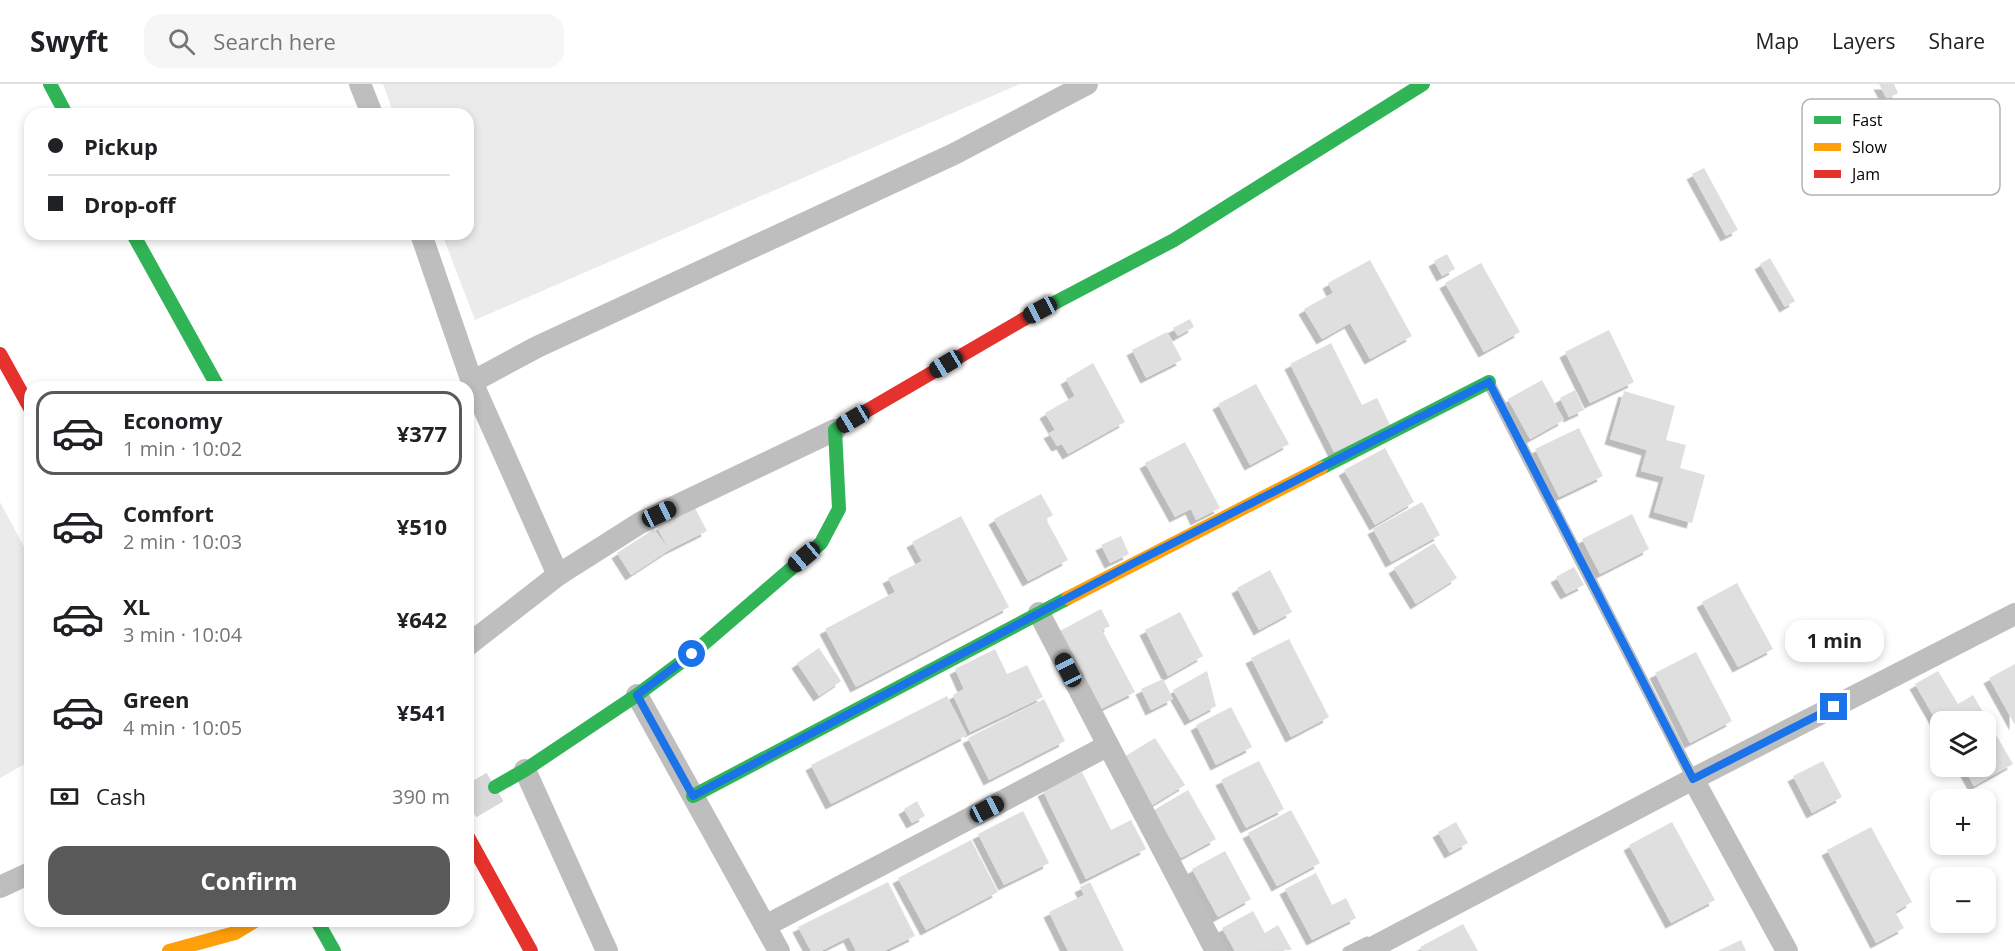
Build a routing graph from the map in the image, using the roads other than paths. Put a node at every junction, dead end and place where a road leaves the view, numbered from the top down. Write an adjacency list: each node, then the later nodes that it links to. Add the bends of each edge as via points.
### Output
1 (50, 84): 5 (street)
2 (360, 84): 6 (street)
3 (1088, 84): 12 (street, via 954,154 537,347)
4 (1423, 84): 16 (street, via 1174,240 1001,331)
5 (63, 108)
6 (370, 108)
7 (136, 240): 10 (street)
8 (423, 240): 11 (street)
9 (0, 354): 15 (street)
10 (215, 381)
11 (472, 381)
12 (474, 381)
13 (1489, 382): 18 (street); 24 (lane)
14 (474, 386): 17 (street)
15 (24, 397)
16 (834, 430): 17 (street, via 639,523); 21 (street, via 839,508 820,543 692,654)
17 (558, 575): 20 (street)
18 (1039, 613): 22 (street); 26 (street)
19 (2015, 614): 24 (street)
20 (474, 640)
21 (637, 695): 23 (street); 26 (street)
22 (1107, 746): 30 (street); 39 (street)
23 (525, 770): 25 (street); 37 (street)
24 (1693, 779): 40 (street); 41 (street)
25 (495, 787)
26 (693, 796): 30 (street)
27 (474, 848): 36 (street)
28 (24, 876): 29 (street)
29 (0, 887)
30 (765, 926): 38 (street)
31 (251, 927): 33 (street)
32 (320, 927): 35 (street)
33 (240, 942): 34 (street)
34 (169, 951)
35 (334, 951)
36 (531, 951)
37 (607, 951)
38 (779, 951)
39 (1216, 951)
40 (1366, 951)
41 (1786, 951)

